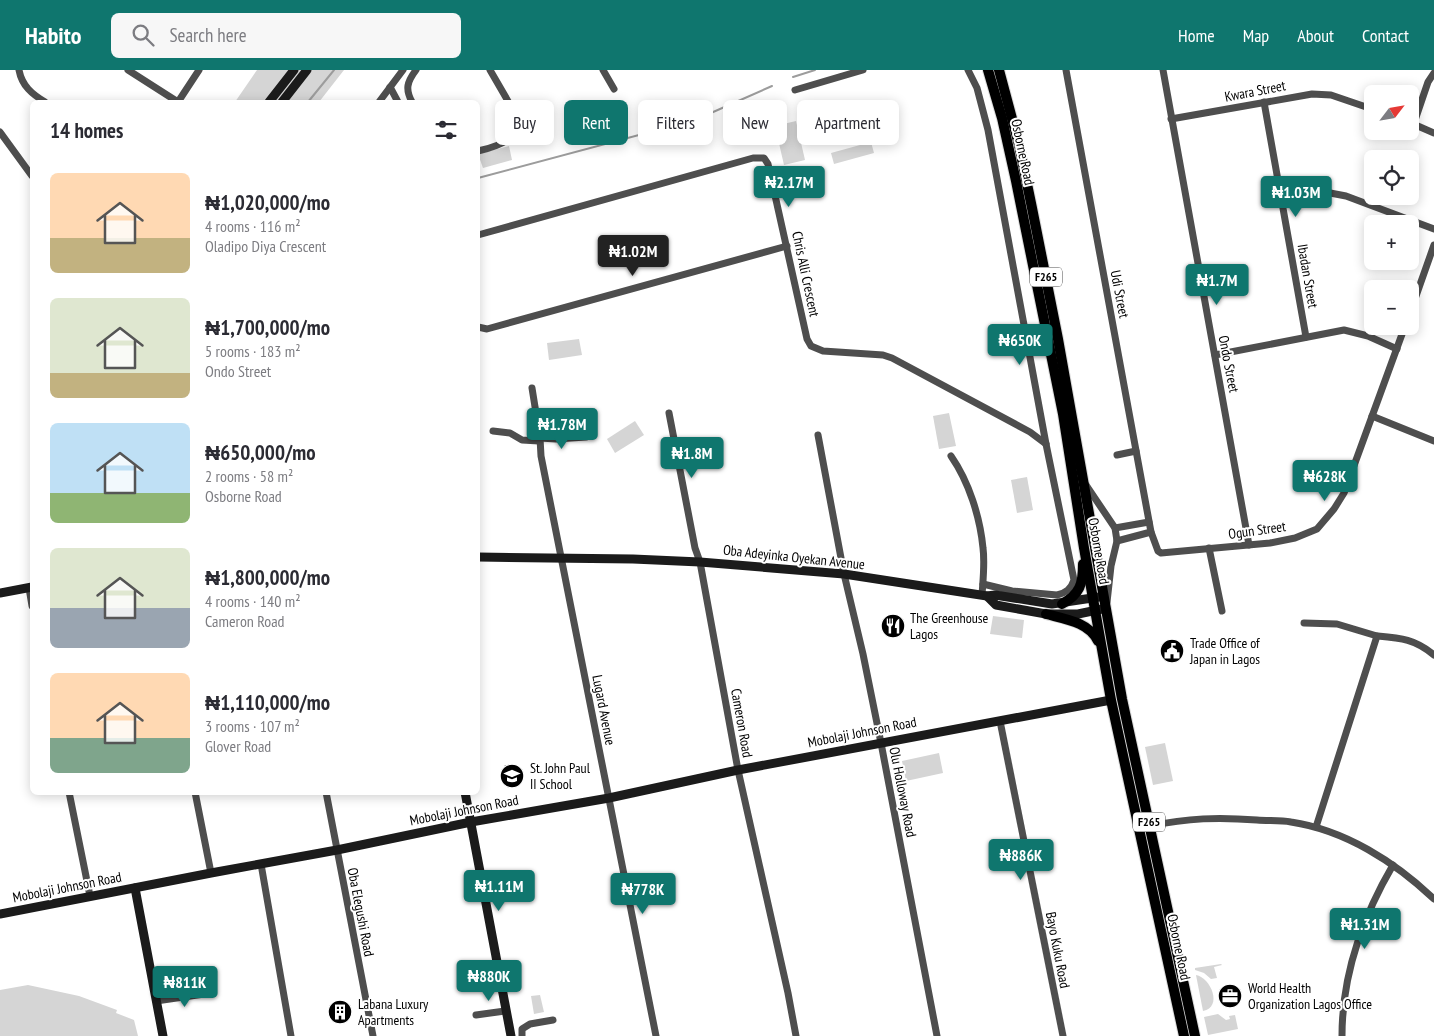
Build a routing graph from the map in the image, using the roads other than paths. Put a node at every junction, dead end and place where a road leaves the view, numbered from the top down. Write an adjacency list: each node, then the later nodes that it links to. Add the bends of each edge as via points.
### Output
1 (19, 70): 20 (street, via 20,79 26,87)
2 (128, 70): 21 (street)
3 (199, 70): 22 (street)
4 (294, 70): 23 (main road)
5 (307, 70): 24 (main road)
6 (403, 70): 17 (street)
7 (416, 70): 27 (street, via 406,87)
8 (490, 70): 35 (street, via 520,127 497,145)
9 (603, 70): 18 (street)
10 (863, 70): 19 (street)
11 (968, 70): 56 (street, via 977,88 988,130)
12 (988, 70): 66 (main road, Osborne Road / F265, via 1012,163 1063,414)
13 (999, 70): 60 (main road, Osborne Road / F265, via 1019,145)
14 (1066, 70): 57 (street, Udi Street)
15 (1163, 70): 31 (street, Ondo Street)
16 (1434, 73): 29 (street)
17 (390, 87): 25 (street); 26 (street)
18 (614, 89)
19 (795, 90)
20 (42, 100)
21 (175, 100)
22 (179, 100)
23 (271, 100)
24 (284, 100)
25 (380, 100)
26 (397, 100)
27 (411, 100)
28 (1264, 102): 30 (street, Kwara Street, via 1323,94); 31 (street, Kwara Street); 37 (street, Ibadan Street)
29 (1419, 105)
30 (1364, 106)
31 (1171, 120): 47 (street, Ondo Street)
32 (1419, 126): 34 (street)
33 (0, 132): 36 (street)
34 (1434, 132)
35 (480, 150)
36 (30, 173)
37 (1280, 190): 38 (street, via 1346,196); 45 (street, Ibadan Street)
38 (1434, 229)
39 (480, 234): 41 (street, Chris Alli Crescent, via 762,157 768,164)
40 (1434, 245): 42 (street)
41 (787, 246): 43 (street, via 487,329); 56 (street, Chris Alli Crescent, via 811,346 823,351 892,358 1030,432)
42 (1419, 288)
43 (480, 327)
44 (1402, 335): 46 (street, Ogun Street)
45 (1306, 337): 46 (street, via 1344,330); 47 (street)
46 (1397, 349): 50 (street, Ogun Street)
47 (1215, 355): 65 (street, Ondo Street)
48 (532, 388): 54 (street, Lugard Avenue)
49 (669, 413): 70 (street, Cameron Road)
50 (1372, 416): 55 (street); 65 (street, Ogun Street, via 1344,492 1317,529 1295,538)
51 (493, 432): 54 (street, via 510,433 522,440)
52 (818, 435): 71 (street, Olu Holloway Road)
53 (586, 437): 54 (street)
54 (540, 440): 69 (street, Lugard Avenue)
55 (1434, 440)
56 (1046, 444): 72 (street, via 1074,576 1072,584 1064,593 1057,595 1012,591)
57 (1136, 451): 58 (street); 61 (street, Udi Street)
58 (1116, 455)
59 (951, 456): 72 (street, via 966,482 975,510 983,548)
60 (1085, 485): 62 (street); 76 (main road, Osborne Road / F265)
61 (1150, 522): 62 (street); 63 (street, Ogun Street)
62 (1115, 528): 64 (street)
63 (1151, 532): 64 (street); 67 (street, Ogun Street, via 1161,553)
64 (1117, 541): 79 (street)
65 (1249, 545): 67 (street, Ogun Street)
66 (1084, 548): 77 (main road, Osborne Road / F265); 78 (main road, via 1078,590)
67 (1209, 548): 81 (street)
68 (480, 557): 69 (main road, Oba Adeyinka Oyekan Avenue)
69 (562, 559): 70 (main road, Oba Adeyinka Oyekan Avenue, via 632,558); 95 (street, Lugard Avenue)
70 (700, 562): 71 (main road, Oba Adeyinka Oyekan Avenue); 90 (street, Cameron Road)
71 (844, 574): 75 (main road, Oba Adeyinka Oyekan Avenue); 89 (street, Olu Holloway Road)
72 (982, 584): 75 (street)
73 (30, 587): 74 (main road)
74 (0, 593)
75 (985, 596): 78 (main road, Oba Adeyinka Oyekan Avenue); 82 (main road, via 996,605)
76 (1104, 596): 77 (main road, Oba Adeyinka Oyekan Avenue); 79 (main road, Osborne Road / F265)
77 (1093, 598): 78 (main road, Oba Adeyinka Oyekan Avenue); 80 (main road, Osborne Road / F265)
78 (1062, 604)
79 (1107, 608): 80 (main road); 97 (main road, Osborne Road / F265, via 1122,699)
80 (1095, 611): 82 (main road); 85 (main road, Osborne Road / F265)
81 (1222, 611)
82 (1046, 614): 85 (main road, via 1080,624 1095,634)
83 (1304, 623): 84 (street, via 1337,624)
84 (1377, 636): 86 (street, via 1416,642); 98 (street)
85 (1100, 645): 87 (main road, Osborne Road / F265)
86 (1434, 656)
87 (1111, 700): 88 (main road, Mobolaji Johnson Road); 121 (main road, Osborne Road / F265)
88 (1000, 721): 89 (main road, Mobolaji Johnson Road); 120 (street, Bayo Kuku Road)
89 (880, 743): 90 (main road, Mobolaji Johnson Road); 119 (street, Olu Holloway Road)
90 (738, 770): 95 (main road, Mobolaji Johnson Road); 118 (street, Cameron Road)
91 (70, 795): 104 (street)
92 (196, 795): 102 (street)
93 (327, 795): 99 (street, Oba Elegushi Road)
94 (466, 795): 96 (main road)
95 (609, 798): 96 (main road, Mobolaji Johnson Road); 117 (street, Lugard Avenue)
96 (471, 822): 99 (main road, Mobolaji Johnson Road); 109 (main road)
97 (1150, 826): 98 (street, via 1216,817); 122 (main road, Osborne Road / F265)
98 (1316, 827): 101 (street, via 1346,838)
99 (337, 850): 100 (main road, Mobolaji Johnson Road); 114 (street, Oba Elegushi Road)
100 (261, 864): 102 (main road, Mobolaji Johnson Road); 113 (street)
101 (1393, 865): 105 (street); 123 (street, via 1369,910 1352,958 1344,998)
102 (210, 873): 103 (main road, Mobolaji Johnson Road)
103 (135, 888): 104 (main road, Mobolaji Johnson Road); 108 (main road)
104 (90, 896): 106 (main road, Mobolaji Johnson Road)
105 (1434, 898)
106 (0, 914)
107 (211, 993): 108 (street)
108 (156, 1001): 112 (main road)
109 (505, 1011): 110 (street); 115 (main road)
110 (476, 1015)
111 (553, 1020): 116 (street, via 530,1024 522,1029)
112 (163, 1036)
113 (291, 1036)
114 (373, 1036)
115 (511, 1036)
116 (522, 1036)
117 (656, 1036)
118 (796, 1036)
119 (937, 1036)
120 (1063, 1036)
121 (1184, 1036)
122 (1195, 1036)
123 (1342, 1036)

